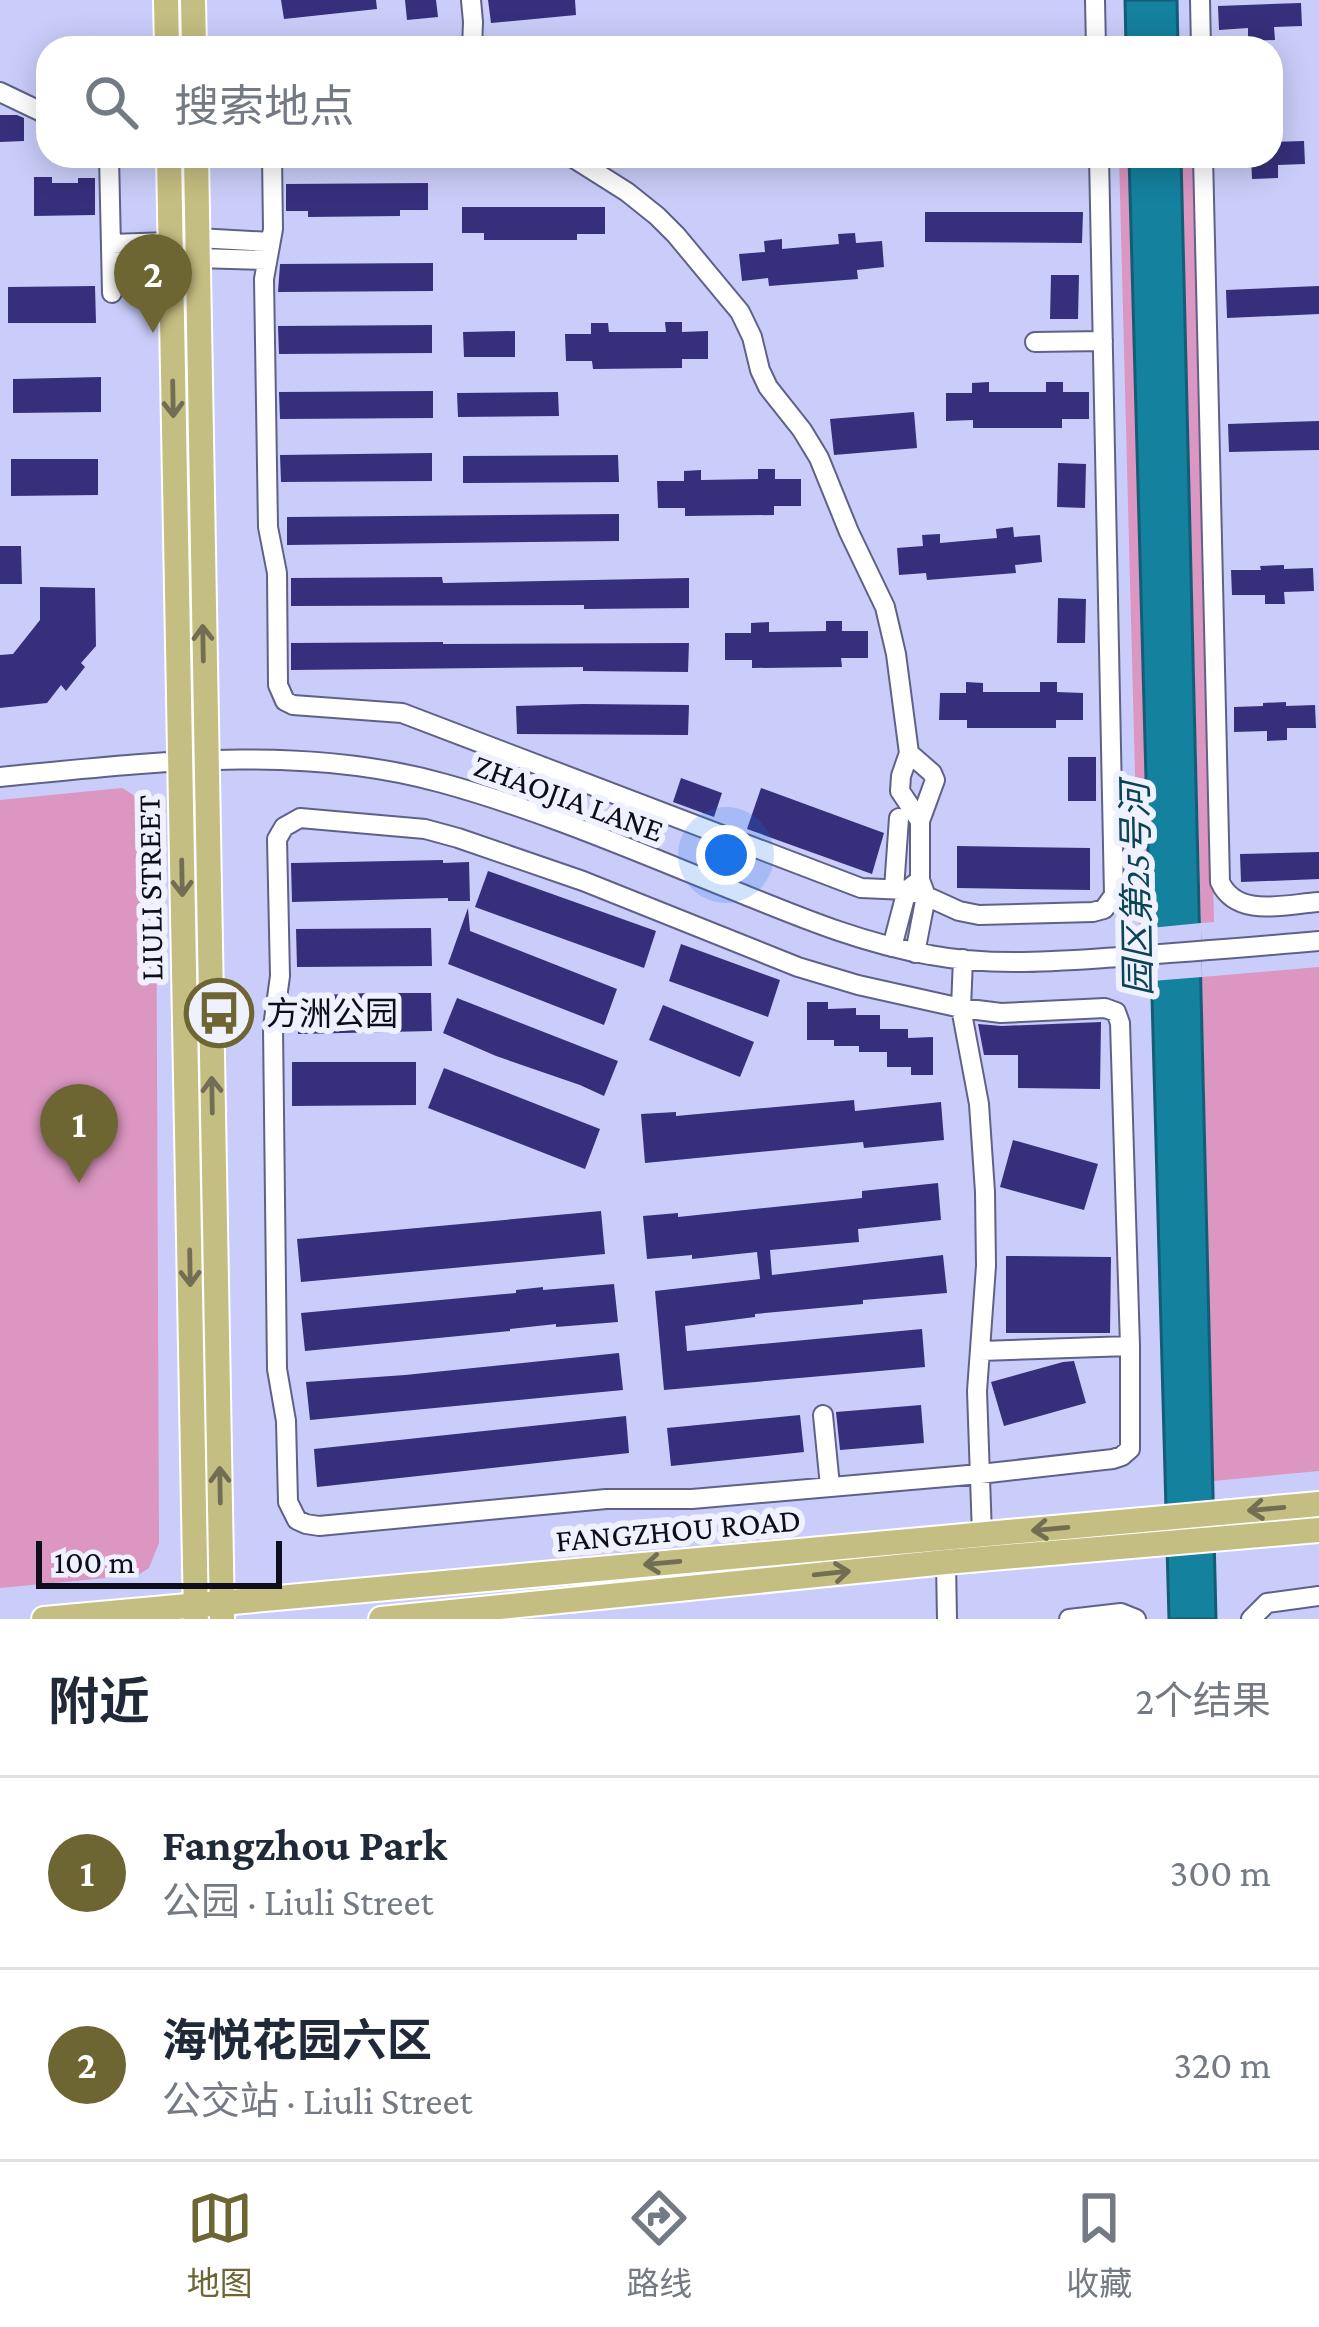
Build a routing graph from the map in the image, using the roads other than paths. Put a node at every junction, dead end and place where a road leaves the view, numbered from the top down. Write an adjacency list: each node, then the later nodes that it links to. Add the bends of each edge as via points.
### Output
1 (166, 0): 6 (main road)
2 (193, 0): 7 (main road)
3 (470, 0): 8 (street)
4 (1095, 0): 9 (street)
5 (1200, 0): 10 (street)
6 (167, 36)
7 (194, 36)
8 (472, 36)
9 (1096, 36)
10 (1201, 36)
11 (0, 92): 12 (street)
12 (36, 109)
13 (109, 168): 22 (street)
14 (169, 168): 20 (main road, LIULI STREET)
15 (196, 168): 21 (main road, LIULI STREET)
16 (272, 168): 23 (street)
17 (590, 168): 27 (street, via 676,235 740,312 768,387 820,458 885,607)
18 (1099, 168): 25 (street)
19 (1203, 168): 33 (street, via 1220,883 1254,907)
20 (171, 248): 22 (street); 28 (main road, LIULI STREET, one-way to 28)
21 (197, 248): 23 (street); 28 (main road, LIULI STREET, one-way to 21)
22 (112, 250): 24 (street)
23 (269, 251): 32 (street, via 268,526 285,701 402,713 861,888)
24 (112, 292)
25 (1103, 341): 26 (street); 32 (street, via 1114,895 1093,912 979,915)
26 (1035, 342)
27 (909, 752): 31 (street, via 900,791); 31 (street, via 935,780)
28 (192, 761): 29 (street, ZHAOJIA LANE); 35 (street, ZHAOJIA LANE, via 314,763 437,782); 51 (main road, LIULI STREET, one-way to 28); 52 (main road, LIULI STREET, one-way to 52)
29 (0, 777)
30 (899, 818): 32 (street)
31 (920, 821): 32 (street)
32 (912, 889): 35 (street); 36 (street)
33 (1319, 902)
34 (1319, 941): 37 (street, ZHAOJIA LANE, via 1039,962)
35 (892, 947): 36 (street, ZHAOJIA LANE)
36 (915, 952): 37 (street, ZHAOJIA LANE)
37 (964, 959): 38 (street)
38 (961, 1008): 39 (street, via 1105,1008 1119,1016); 40 (street, via 981,1129); 43 (street, via 797,967 583,881 425,829 310,818 279,832 278,1369 288,1502 297,1520 319,1526)
39 (1130, 1346): 40 (street); 42 (street, via 1132,1440 1122,1456)
40 (981, 1351): 42 (street)
41 (823, 1414): 43 (street)
42 (980, 1474): 43 (street); 48 (street)
43 (830, 1486)
44 (1319, 1504): 45 (main road, FANGZHOU ROAD, one-way to 45)
45 (1214, 1527): 46 (main road, FANGZHOU ROAD); 47 (main road, FANGZHOU ROAD)
46 (1167, 1531): 48 (main road, FANGZHOU ROAD, one-way to 48); 49 (main road, FANGZHOU ROAD)
47 (1319, 1531)
48 (982, 1535): 51 (main road, FANGZHOU ROAD, one-way to 51)
49 (946, 1562): 54 (main road, FANGZHOU ROAD, one-way to 49); 55 (street)
50 (1319, 1596): 58 (street, via 1267,1603)
51 (222, 1611): 52 (main road, FANGZHOU ROAD)
52 (196, 1612): 53 (main road, FANGZHOU ROAD)
53 (44, 1619)
54 (381, 1619)
55 (947, 1619)
56 (1069, 1619): 57 (street)
57 (1136, 1619)
58 (1251, 1619)

